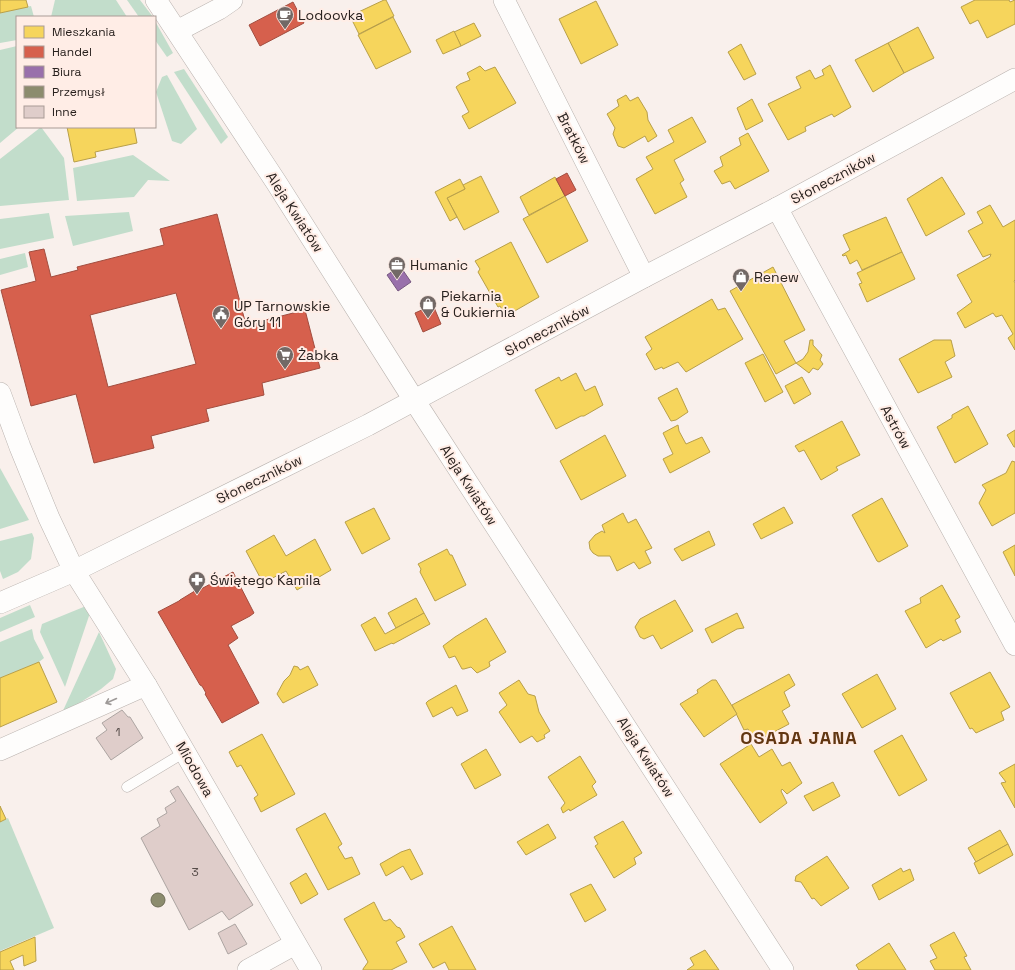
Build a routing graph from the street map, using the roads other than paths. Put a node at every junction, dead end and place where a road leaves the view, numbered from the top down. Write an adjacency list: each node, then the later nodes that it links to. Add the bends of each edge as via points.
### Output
1 (156, 0): 4 (street, Aleja Kwiatów)
2 (232, 0): 4 (street)
3 (504, 0): 7 (street, Bratków)
4 (177, 31): 9 (street, Aleja Kwiatów)
5 (1015, 79): 6 (street, Słoneczników)
6 (777, 208): 7 (street, Słoneczników); 12 (street, Astrów)
7 (644, 277): 9 (street, Słoneczników)
8 (0, 393): 10 (street, via 49,518)
9 (414, 400): 10 (street, Słoneczników); 20 (street, Aleja Kwiatów)
10 (74, 571): 11 (street, Słoneczników); 13 (street, Miodowa)
11 (0, 603)
12 (1015, 645)
13 (146, 685): 14 (street, one-way to 14); 15 (street, Miodowa)
14 (0, 750)
15 (185, 752): 16 (lane); 17 (street, Miodowa)
16 (127, 787)
17 (296, 944): 18 (street); 19 (street, Miodowa)
18 (248, 970)
19 (311, 970)
20 (783, 970)

